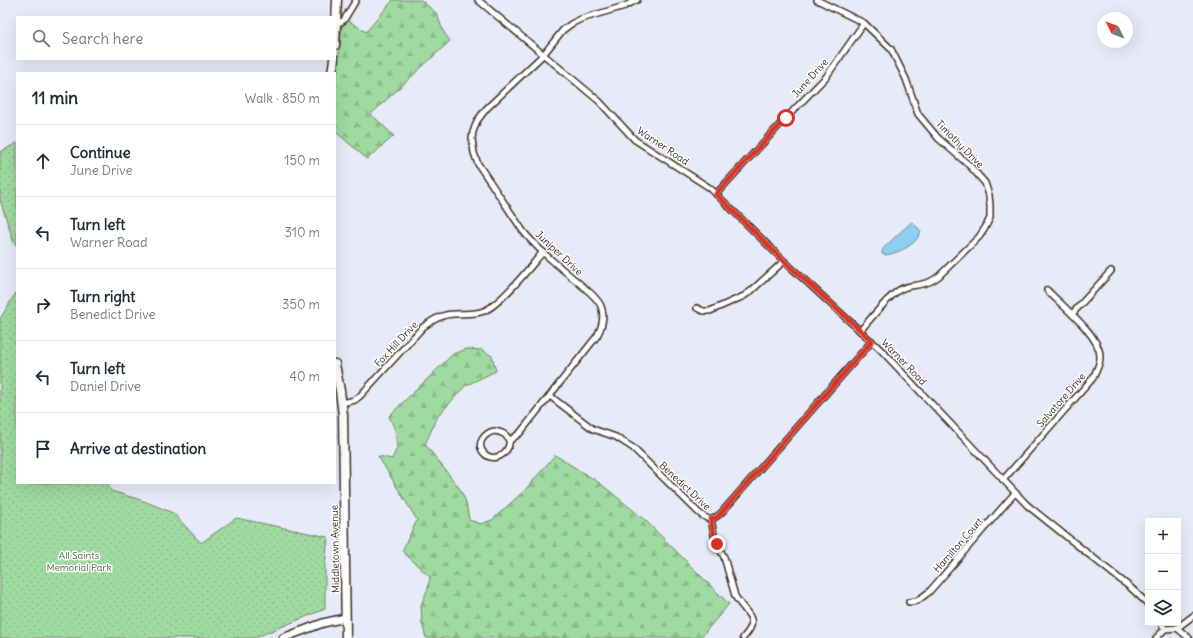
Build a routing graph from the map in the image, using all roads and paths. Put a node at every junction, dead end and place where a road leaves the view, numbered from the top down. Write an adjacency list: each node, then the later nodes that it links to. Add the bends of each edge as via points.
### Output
1 (337, 0): 6 (main road)
2 (356, 0): 6 (street, via 344,20)
3 (478, 0): 9 (street, Warner Road)
4 (637, 0): 9 (street, Juniper Drive, via 625,6 581,18 563,30)
5 (817, 0): 7 (street, Timothy Drive)
6 (337, 23): 8 (main road)
7 (864, 23): 12 (street, June Drive, via 826,77); 19 (street, Timothy Drive, via 892,49 918,114 938,138 985,183 989,195 990,218 979,237 939,276 932,281 899,290)
8 (336, 34)
9 (543, 55): 12 (street, Warner Road, via 599,101 635,140); 13 (street, Juniper Drive, via 481,114 472,139 478,164 523,231)
10 (334, 60): 11 (main road)
11 (332, 72)
12 (716, 194): 14 (street, Warner Road)
13 (543, 252): 22 (street, Juniper Drive, via 598,302 603,317 597,336); 23 (street, Fox Hill Drive, via 494,305 484,311 443,315 432,321 423,327 360,396)
14 (784, 261): 17 (street, via 744,296 710,311); 19 (street, Warner Road)
15 (1110, 271): 18 (street)
16 (1047, 290): 18 (street, Salvatore Drive)
17 (696, 308)
18 (1072, 314): 25 (street, Salvatore Drive, via 1093,337 1098,347 1101,356 1098,368 1093,378)
19 (860, 331): 20 (street, Warner Road)
20 (872, 341): 25 (street, Warner Road); 27 (street, Benedict Drive, via 723,511)
21 (336, 370): 23 (main road, Middletown Avenue)
22 (550, 396): 24 (street, Juniper Drive, via 520,433); 27 (street, Benedict Drive, via 592,429 616,437 633,448 699,513)
23 (342, 403): 31 (main road, Middletown Avenue)
24 (509, 441): 24 (street, Juniper Drive, via 505,452 493,458 484,453 480,445 483,437 494,430 506,435)
25 (1003, 480): 26 (street, Warner Road)
26 (1015, 493): 28 (street, Warner Road); 29 (street, Hamilton Court, via 929,592 917,601)
27 (711, 519): 37 (street, via 715,540 724,557 735,596 752,621 751,629)
28 (1145, 601)
29 (909, 602)
30 (1193, 616): 33 (street)
31 (345, 618): 35 (street); 36 (main road, Middletown Avenue)
32 (1163, 626): 34 (street)
33 (1177, 628): 34 (street); 39 (street)
34 (1165, 629): 38 (street)
35 (282, 638)
36 (346, 638)
37 (743, 638)
38 (1156, 638)
39 (1189, 638)

